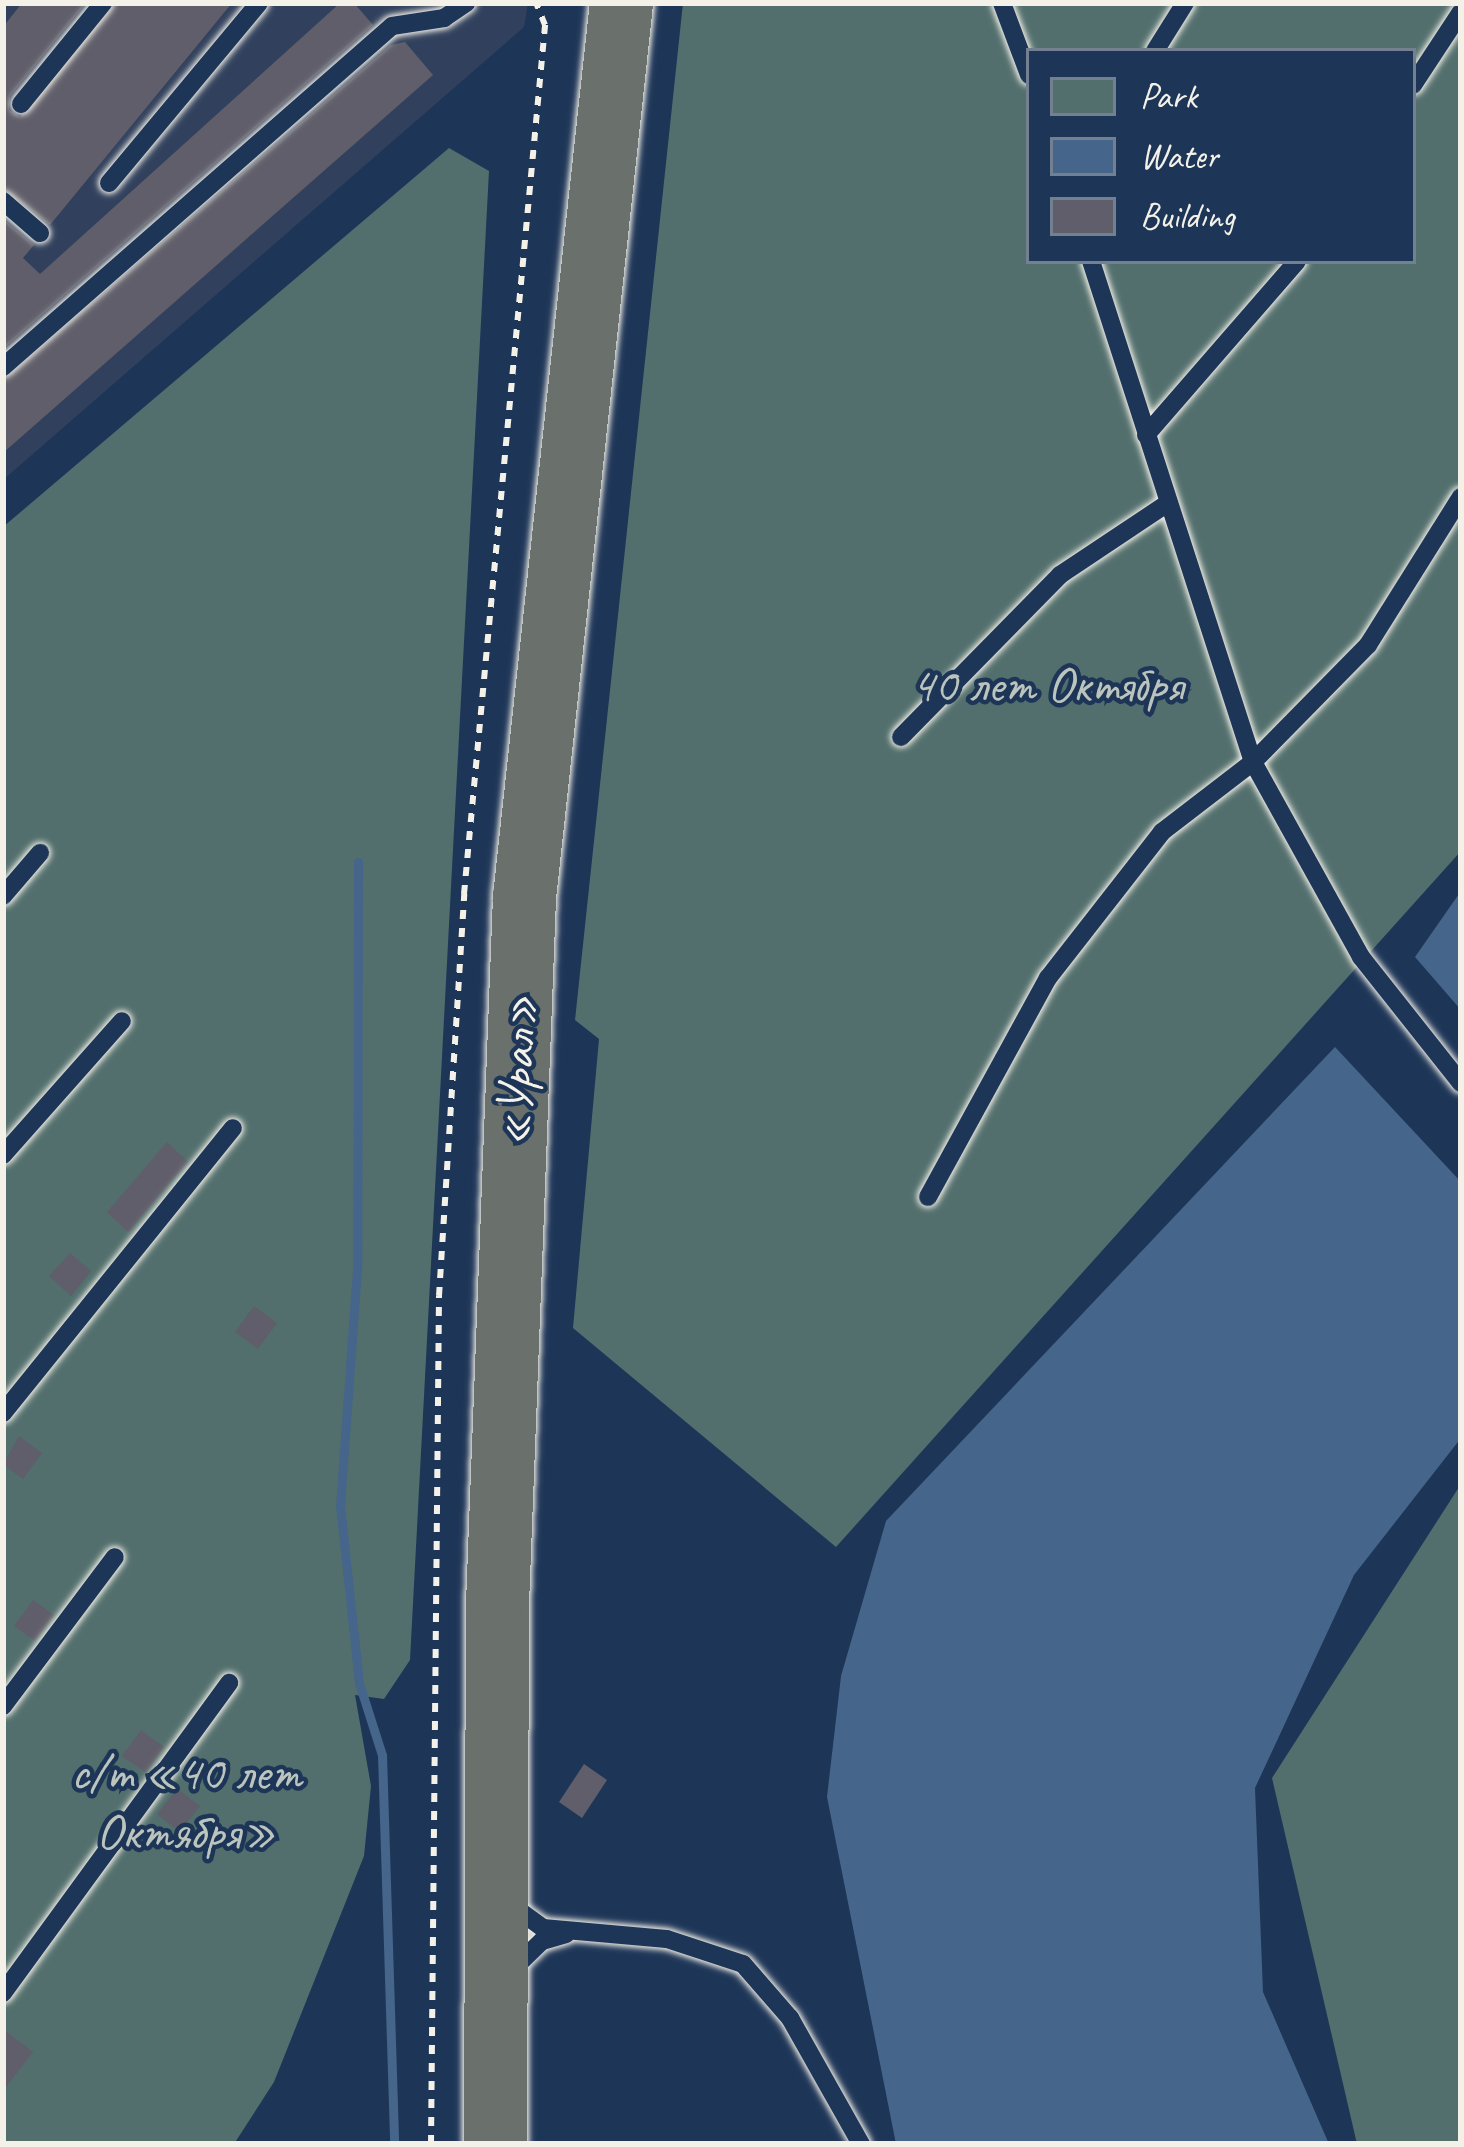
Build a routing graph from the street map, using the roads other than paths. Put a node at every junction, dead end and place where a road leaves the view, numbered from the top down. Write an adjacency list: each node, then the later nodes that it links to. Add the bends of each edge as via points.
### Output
1 (103, 3): 12 (lane)
2 (260, 3): 13 (lane)
3 (466, 3): 18 (lane, via 444,18 392,26)
4 (583, 3): 39 (highway, «Урал», via 485,1012 463,1577)
5 (621, 3): 35 (highway, «Урал», via 524,897 504,1296)
6 (1002, 3): 10 (lane)
7 (1185, 3): 9 (lane)
8 (1461, 12): 11 (lane)
9 (1157, 48)
10 (1026, 67)
11 (1416, 80)
12 (21, 104)
13 (109, 183)
14 (3, 201): 15 (lane)
15 (40, 233)
16 (1092, 264): 19 (lane)
17 (1294, 264): 19 (lane)
18 (3, 368)
19 (1146, 435): 21 (lane)
20 (1461, 497): 23 (lane, via 1368,646)
21 (1168, 503): 22 (lane, via 1060,575); 23 (lane)
22 (901, 737)
23 (1253, 762): 27 (lane, via 1361,957); 30 (lane, via 1162,832 1048,978)
24 (40, 853): 25 (lane)
25 (3, 896)
26 (122, 1021): 29 (lane)
27 (1461, 1084)
28 (233, 1128): 31 (lane)
29 (3, 1155)
30 (928, 1197)
31 (3, 1413)
32 (116, 1557): 34 (lane)
33 (229, 1682): 37 (lane)
34 (3, 1706)
35 (497, 1868): 36 (lane, via 522,1918); 38 (highway, «Урал»)
36 (570, 1933): 38 (lane, via 524,1954); 41 (lane, via 667,1939 743,1964 790,2018)
37 (3, 1993)
38 (496, 2012): 40 (highway, «Урал»)
39 (461, 2144)
40 (495, 2144)
41 (861, 2144)

